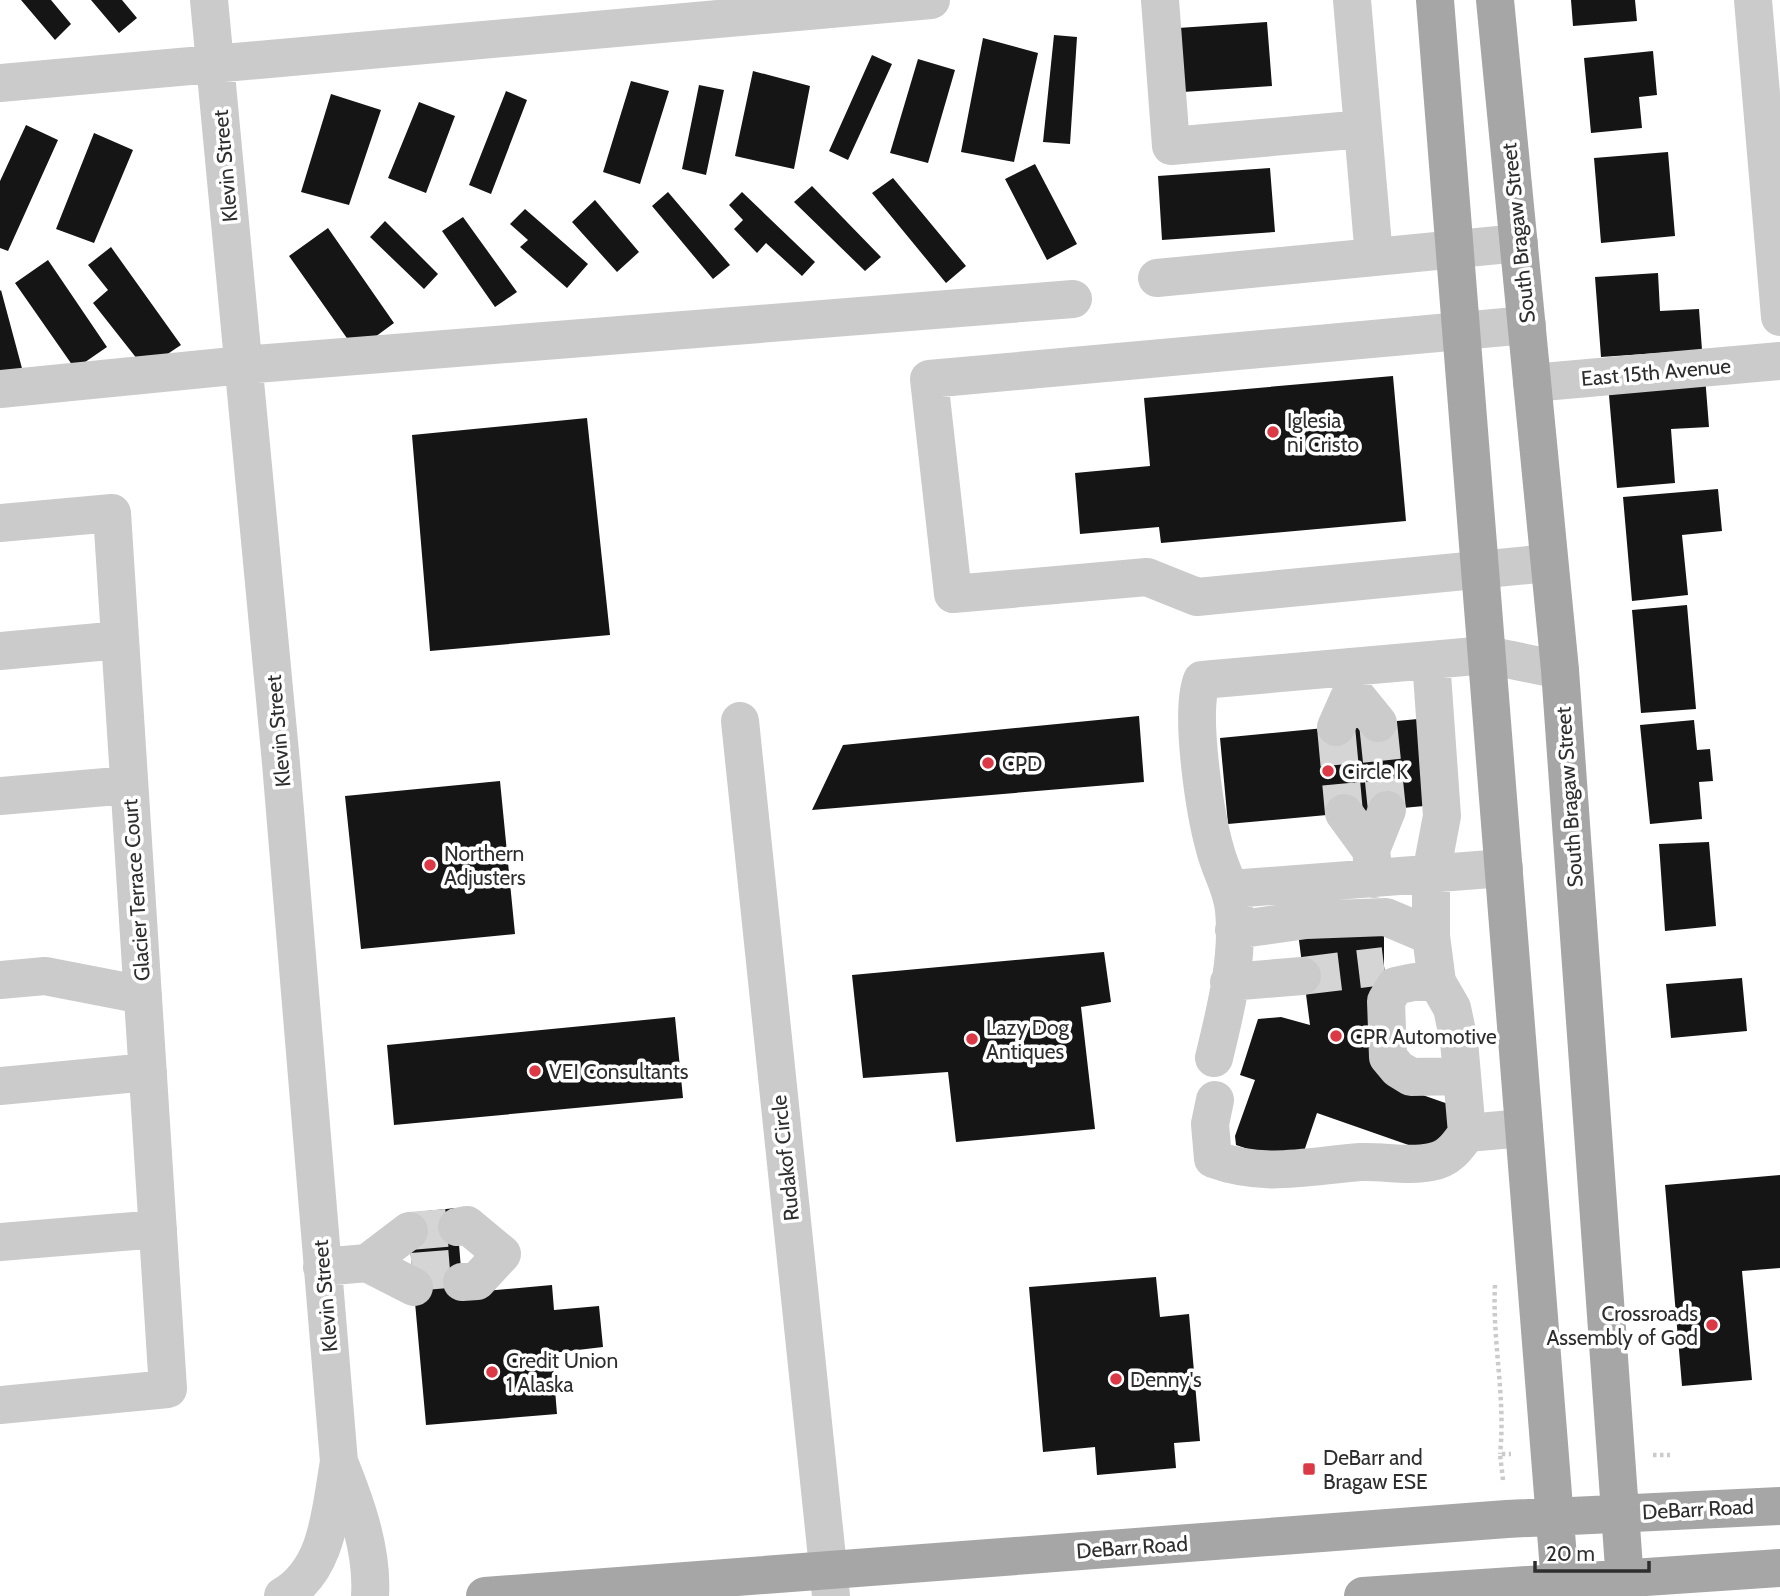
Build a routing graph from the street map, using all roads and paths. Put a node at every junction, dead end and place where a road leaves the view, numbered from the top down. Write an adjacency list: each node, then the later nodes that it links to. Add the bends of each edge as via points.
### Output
1 (209, 0): 8 (street, Klevin Street)
2 (931, 0): 8 (street)
3 (1160, 0): 10 (street, via 1171,146)
4 (1352, 0): 10 (street)
5 (1435, 0): 12 (main road)
6 (1495, 0): 11 (main road, South Bragaw Street)
7 (1753, 0): 16 (street)
8 (215, 62): 9 (street); 20 (street, Klevin Street)
9 (0, 83)
10 (1363, 129): 13 (street)
11 (1518, 243): 12 (street); 17 (main road, South Bragaw Street)
12 (1455, 249): 13 (street); 18 (main road)
13 (1374, 257): 14 (street)
14 (1157, 278)
15 (1073, 299): 20 (street)
16 (1780, 317)
17 (1527, 325): 18 (street); 21 (main road, South Bragaw Street)
18 (1461, 331): 25 (main road); 25 (street, via 929,379 953,594 1147,577 1197,597)
19 (1780, 361): 21 (street, East 15th Avenue)
20 (243, 365): 22 (street); 61 (street, Klevin Street)
21 (1532, 383): 24 (main road, South Bragaw Street)
22 (0, 388)
23 (0, 523): 26 (street, Glacier Terrace Court, via 112,513)
24 (1549, 563): 25 (street); 30 (main road, South Bragaw Street)
25 (1480, 569): 28 (main road)
26 (120, 640): 27 (street); 35 (street, Glacier Terrace Court)
27 (0, 651)
28 (1487, 655): 29 (street); 30 (street); 40 (main road)
29 (1431, 660): 31 (street); 41 (street, via 1442,816)
30 (1560, 670): 65 (main road, South Bragaw Street)
31 (1351, 679): 33 (street); 34 (street); 42 (street, via 1202,680 1198,719 1207,813 1215,852)
32 (740, 721): 68 (street, Rudakof Circle)
33 (1378, 723)
34 (1336, 727)
35 (129, 785): 36 (street, Glacier Terrace Court); 49 (street, Glacier Terrace Court)
36 (0, 796)
37 (1387, 810): 39 (street)
38 (1344, 813): 39 (street)
39 (1373, 864): 41 (street); 42 (street)
40 (1504, 868): 41 (street); 55 (main road)
41 (1431, 873): 44 (street)
42 (1231, 889): 43 (street)
43 (1234, 930): 44 (street, via 1306,920 1386,917); 48 (street)
44 (1434, 959): 45 (street); 52 (street, via 1452,1008); 52 (street, via 1414,982 1395,986 1386,1001 1388,1057 1411,1077)
45 (1384, 966)
46 (1302, 976): 48 (street)
47 (0, 980): 49 (street, via 45,976)
48 (1229, 982): 50 (street)
49 (142, 995): 51 (street, Glacier Terrace Court)
50 (1214, 1058)
51 (148, 1072): 53 (street); 57 (street, Glacier Terrace Court)
52 (1462, 1076): 56 (street)
53 (0, 1086)
54 (1216, 1100): 56 (street, via 1210,1124 1213,1159 1241,1169 1430,1163 1451,1155)
55 (1524, 1128): 56 (street); 66 (main road)
56 (1467, 1133)
57 (158, 1229): 58 (street); 62 (street, Glacier Terrace Court, via 168,1389)
58 (0, 1242)
59 (460, 1256): 59 (street, via 467,1225 502,1254 477,1281)
60 (411, 1259): 61 (street)
61 (322, 1267): 63 (street, Klevin Street)
62 (0, 1405)
63 (339, 1462): 71 (street, Klevin Street, via 318,1559 298,1587); 72 (street, Klevin Street, via 359,1516)
64 (1780, 1506): 65 (main road, DeBarr Road)
65 (1620, 1513): 66 (main road, DeBarr Road); 69 (main road, South Bragaw Street)
66 (1554, 1516): 68 (main road, DeBarr Road); 70 (main road)
67 (1780, 1568): 69 (main road)
68 (830, 1583): 73 (main road, DeBarr Road)
69 (1625, 1588): 70 (main road)
70 (1560, 1590): 74 (main road)
71 (283, 1596)
72 (370, 1596)
73 (485, 1596)
74 (1363, 1596)

